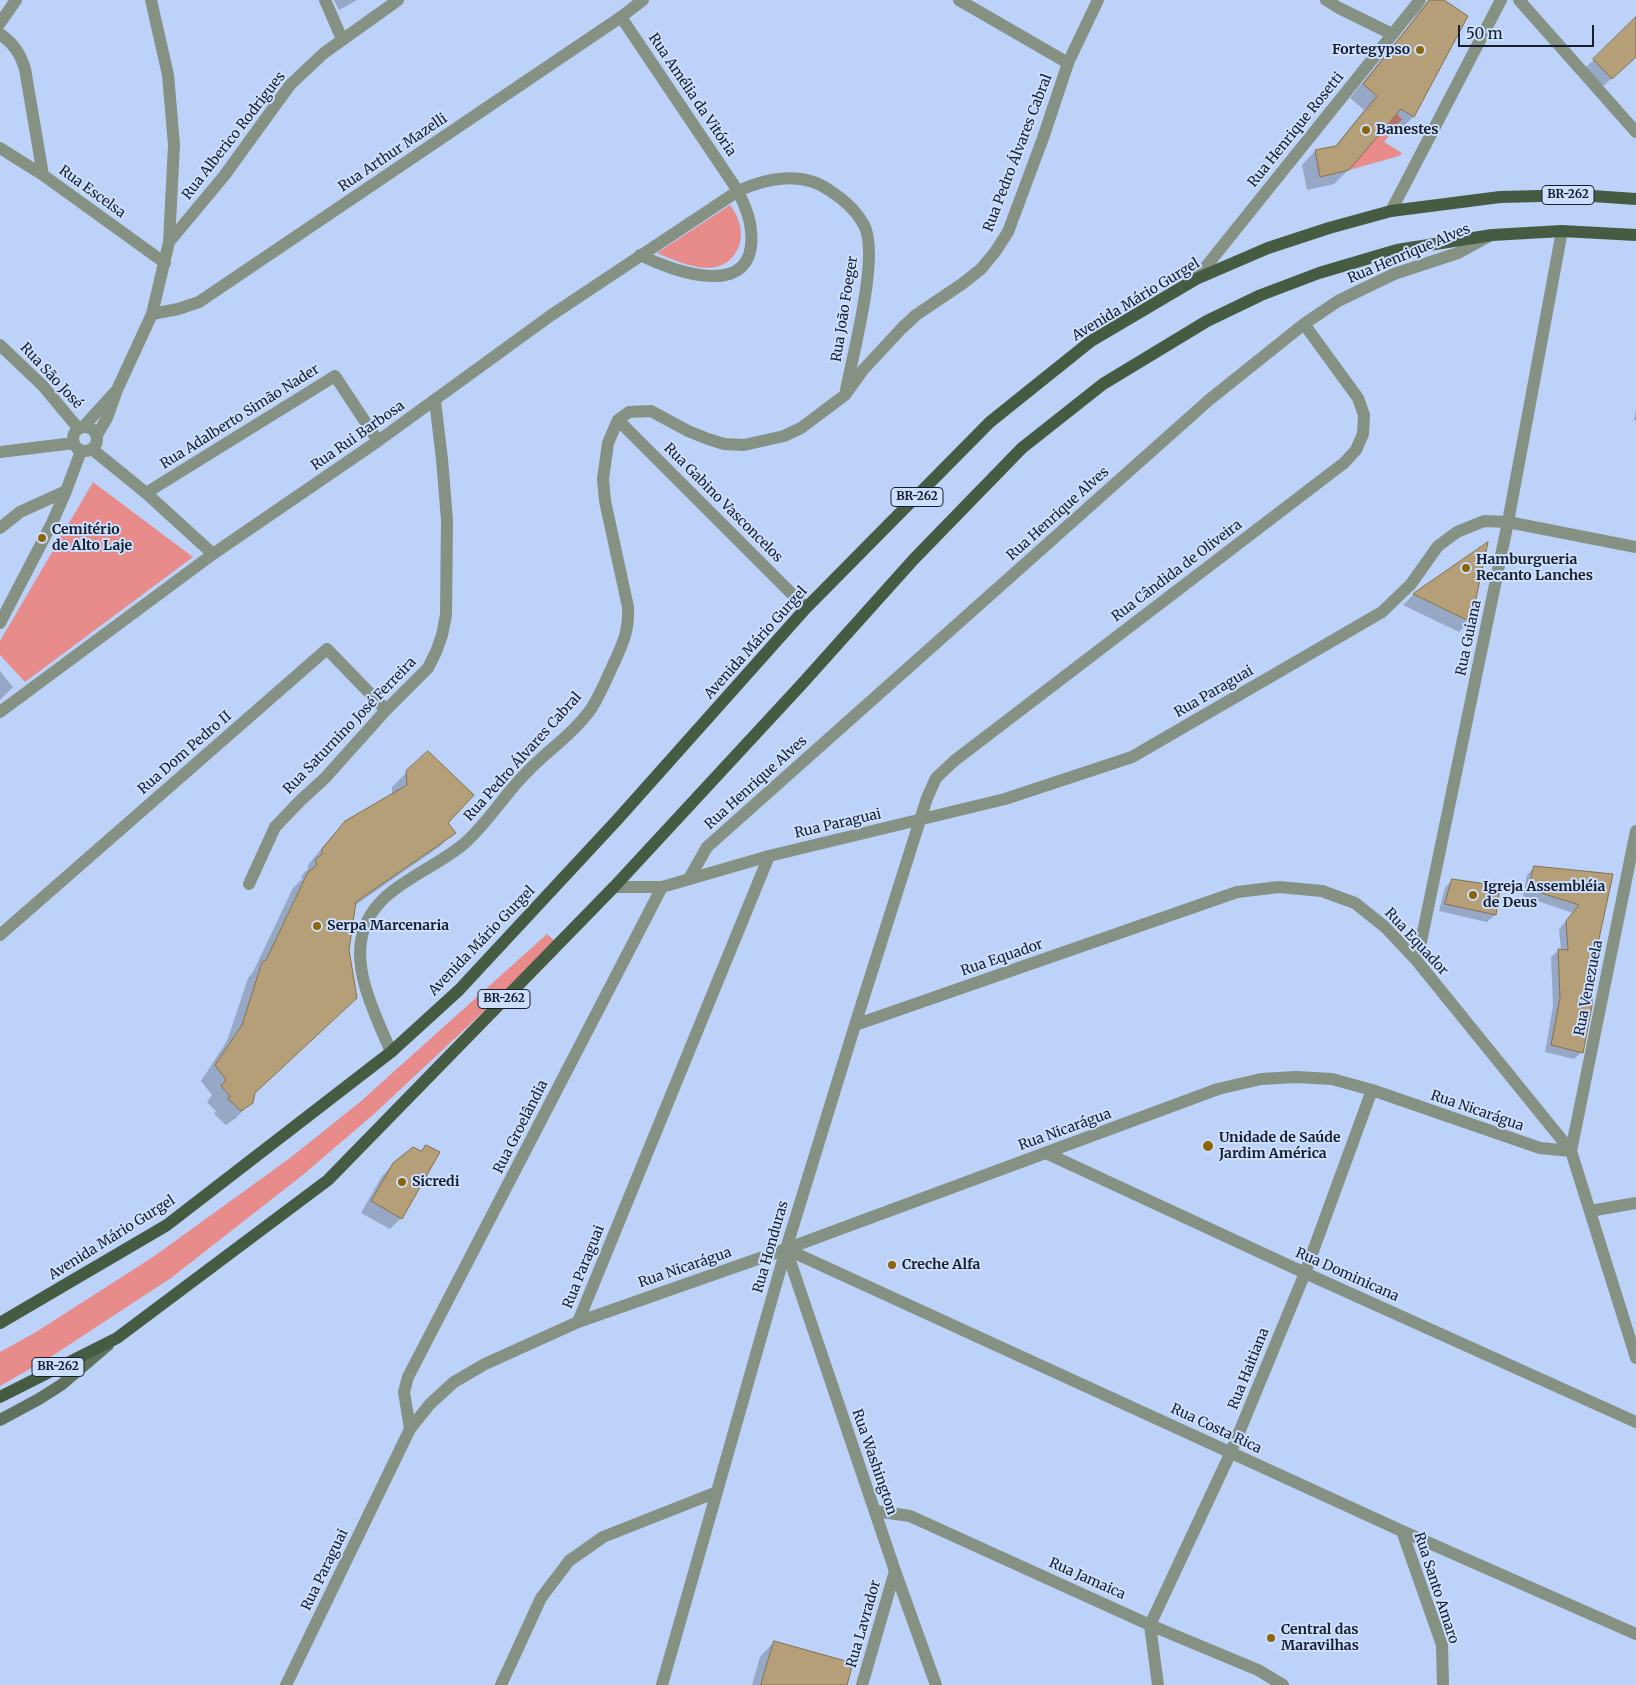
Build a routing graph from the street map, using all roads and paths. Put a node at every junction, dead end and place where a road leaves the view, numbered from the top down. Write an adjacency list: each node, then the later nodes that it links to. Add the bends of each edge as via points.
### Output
1 (16, 0): 13 (street)
2 (152, 0): 27 (street, via 168,75 174,145)
3 (325, 0): 16 (street)
4 (398, 0): 16 (street, Rua Alberico Rodrigues)
5 (643, 0): 12 (street, Rua Arthur Mazelli)
6 (959, 0): 17 (street)
7 (1098, 0): 17 (street, Rua Pedro Álvares Cabral)
8 (1326, 0): 15 (street)
9 (1420, 0): 15 (street, Rua Henrique Rosetti)
10 (1501, 0): 23 (street)
11 (1519, 0): 18 (street)
12 (621, 17): 21 (street, Rua Amélia da Vitória); 31 (street, Rua Arthur Mazelli, via 199,302)
13 (0, 23)
14 (0, 34): 20 (street, via 20,54 25,69)
15 (1392, 34): 30 (street, Rua Henrique Rosetti)
16 (342, 39): 27 (street, Rua Alberico Rodrigues, via 290,85 224,176)
17 (1068, 63): 35 (street, Rua Pedro Álvares Cabral, via 1008,232 995,252 981,269 902,328)
18 (1636, 132)
19 (0, 148): 20 (street, Rua Escelsa)
20 (43, 175): 29 (street, Rua Escelsa)
21 (738, 191): 28 (street, Rua Rui Barbosa); 28 (street, Rua Amélia da Vitória, via 750,220 751,245 745,265 734,273 696,275); 35 (street, Rua João Foeger, via 783,178 815,182 843,200 864,225 868,239 868,270)
22 (1636, 198): 23 (main road, Avenida Mário Gurgel / BR-262, via 1578,195 1500,198)
23 (1391, 211): 30 (main road, Avenida Mário Gurgel / BR-262, via 1268,248)
24 (1562, 231): 25 (main road, BR-262); 26 (main road, BR-262); 45 (street, Rua Guiana)
25 (1492, 235): 32 (street, Rua Henrique Alves, via 1458,253 1394,274 1338,302); 58 (main road, BR-262, via 1397,250 1318,273 1207,321 1103,384 1022,448 914,559)
26 (1636, 235)
27 (170, 242): 29 (street)
28 (640, 256): 36 (street, Rua Rui Barbosa, via 550,316)
29 (165, 263): 31 (street)
30 (1196, 279): 49 (main road, Avenida Mário Gurgel / BR-262, via 1091,341 990,422)
31 (152, 314): 34 (street)
32 (1304, 324): 53 (street, Rua Cândida de Oliveira, via 1358,398 1364,415 1364,434 1356,450 1344,463 954,760 936,778); 56 (street, Rua Henrique Alves, via 1209,400 707,847)
33 (0, 346): 38 (street, Rua São José)
34 (117, 390): 38 (street); 39 (street, via 108,418)
35 (845, 395): 37 (street, Rua Pedro Álvares Cabral, via 792,432 765,442 744,445 724,444 688,432 651,411 629,412)
36 (435, 401): 40 (street, Rua Rui Barbosa); 51 (street, Rua Saturnino José Ferreira, via 447,520 446,615 442,635 428,668)
37 (618, 420): 49 (street, Rua Gabino Vasconcelos); 63 (street, Rua Pedro Álvares Cabral, via 608,443 603,480 628,607 629,625 623,645 590,709 569,733 526,772 466,842 398,887 374,910 366,923 360,964 372,1006)
38 (81, 427): 39 (street, via 90,427); 41 (street, via 73,437)
39 (97, 435): 41 (street, via 96,445)
40 (378, 441): 44 (street, Rua Adalberto Simão Nader, via 335,376); 48 (street, Rua Rui Barbosa)
41 (82, 448): 42 (street); 43 (street); 44 (street)
42 (0, 452)
43 (66, 491): 46 (street, via 20,512); 50 (street)
44 (146, 493): 48 (street)
45 (1508, 522): 47 (street, Rua Paraguai); 53 (street, Rua Paraguai, via 1484,521 1458,532 1438,546 1410,584 1382,612 1132,757 1005,799); 61 (street, Rua Guiana)
46 (0, 528)
47 (1636, 546)
48 (213, 554): 52 (street, Rua Rui Barbosa)
49 (806, 608): 63 (main road, Avenida Mário Gurgel / BR-262, via 617,820 459,990)
50 (0, 623)
51 (386, 710): 57 (street, Rua Saturnino José Ferreira, via 325,778 275,827); 60 (street, Rua Dom Pedro II, via 326,649)
52 (0, 712)
53 (920, 820): 55 (street, Rua Paraguai); 62 (street, Rua Honduras)
54 (1636, 831): 65 (street, Rua Venezuela)
55 (769, 856): 56 (street, Rua Paraguai); 71 (street, Rua Paraguai)
56 (690, 878): 59 (street, Rua Paraguai)
57 (250, 884)
58 (614, 887): 59 (street); 73 (main road, BR-262, via 328,1180)
59 (662, 887): 78 (street, Rua Groelândia, via 408,1377 404,1392)
60 (0, 936)
61 (1417, 961): 62 (street, Rua Equador, via 1355,903 1322,891 1279,887 1238,892); 65 (street, Rua Equador)
62 (854, 1025): 69 (street, Rua Honduras)
63 (391, 1052): 72 (main road, Avenida Mário Gurgel / BR-262, via 167,1226)
64 (1372, 1090): 65 (street, Rua Nicarágua, via 1540,1148); 66 (street, Rua Nicarágua, via 1332,1080 1296,1076 1261,1079 1218,1089); 70 (street, Rua Haitiana)
65 (1571, 1151): 68 (street, Rua Equador)
66 (1046, 1153): 69 (street, Rua Nicarágua); 70 (street, Rua Dominicana)
67 (1636, 1202): 68 (street)
68 (1590, 1211): 74 (street, Rua Equador)
69 (786, 1248): 71 (street, Rua Nicarágua); 79 (street, Rua Costa Rica); 80 (street, Rua Honduras); 81 (street, Rua Washington)
70 (1305, 1273): 77 (street, Rua Dominicana); 79 (street, Rua Haitiana)
71 (578, 1322): 78 (street, Rua Paraguai, via 484,1364 454,1382)
72 (0, 1323)
73 (117, 1338): 75 (main road, BR-262); 76 (street, BR-262, via 61,1385)
74 (1636, 1358)
75 (0, 1397)
76 (0, 1420)
77 (1636, 1422)
78 (410, 1429): 86 (street, Rua Paraguai)
79 (1231, 1452): 82 (street, Rua Costa Rica); 84 (street, Rua Haitiana)
80 (717, 1492): 87 (street, via 603,1537 569,1561 541,1598); 88 (street, Rua Honduras)
81 (875, 1511): 83 (street, Rua Washington); 84 (street, Rua Jamaica, via 910,1516)
82 (1402, 1531): 85 (street, Rua Costa Rica); 93 (street, Rua Santo Amaro, via 1442,1645)
83 (895, 1571): 89 (street, Rua Lavrador); 90 (street, Rua Washington)
84 (1150, 1625): 91 (street); 92 (street, Rua Jamaica, via 1258,1670)
85 (1636, 1634)
86 (290, 1683)
87 (501, 1685)
88 (662, 1685)
89 (862, 1685)
90 (936, 1685)
91 (1158, 1685)
92 (1283, 1685)
93 (1443, 1685)

